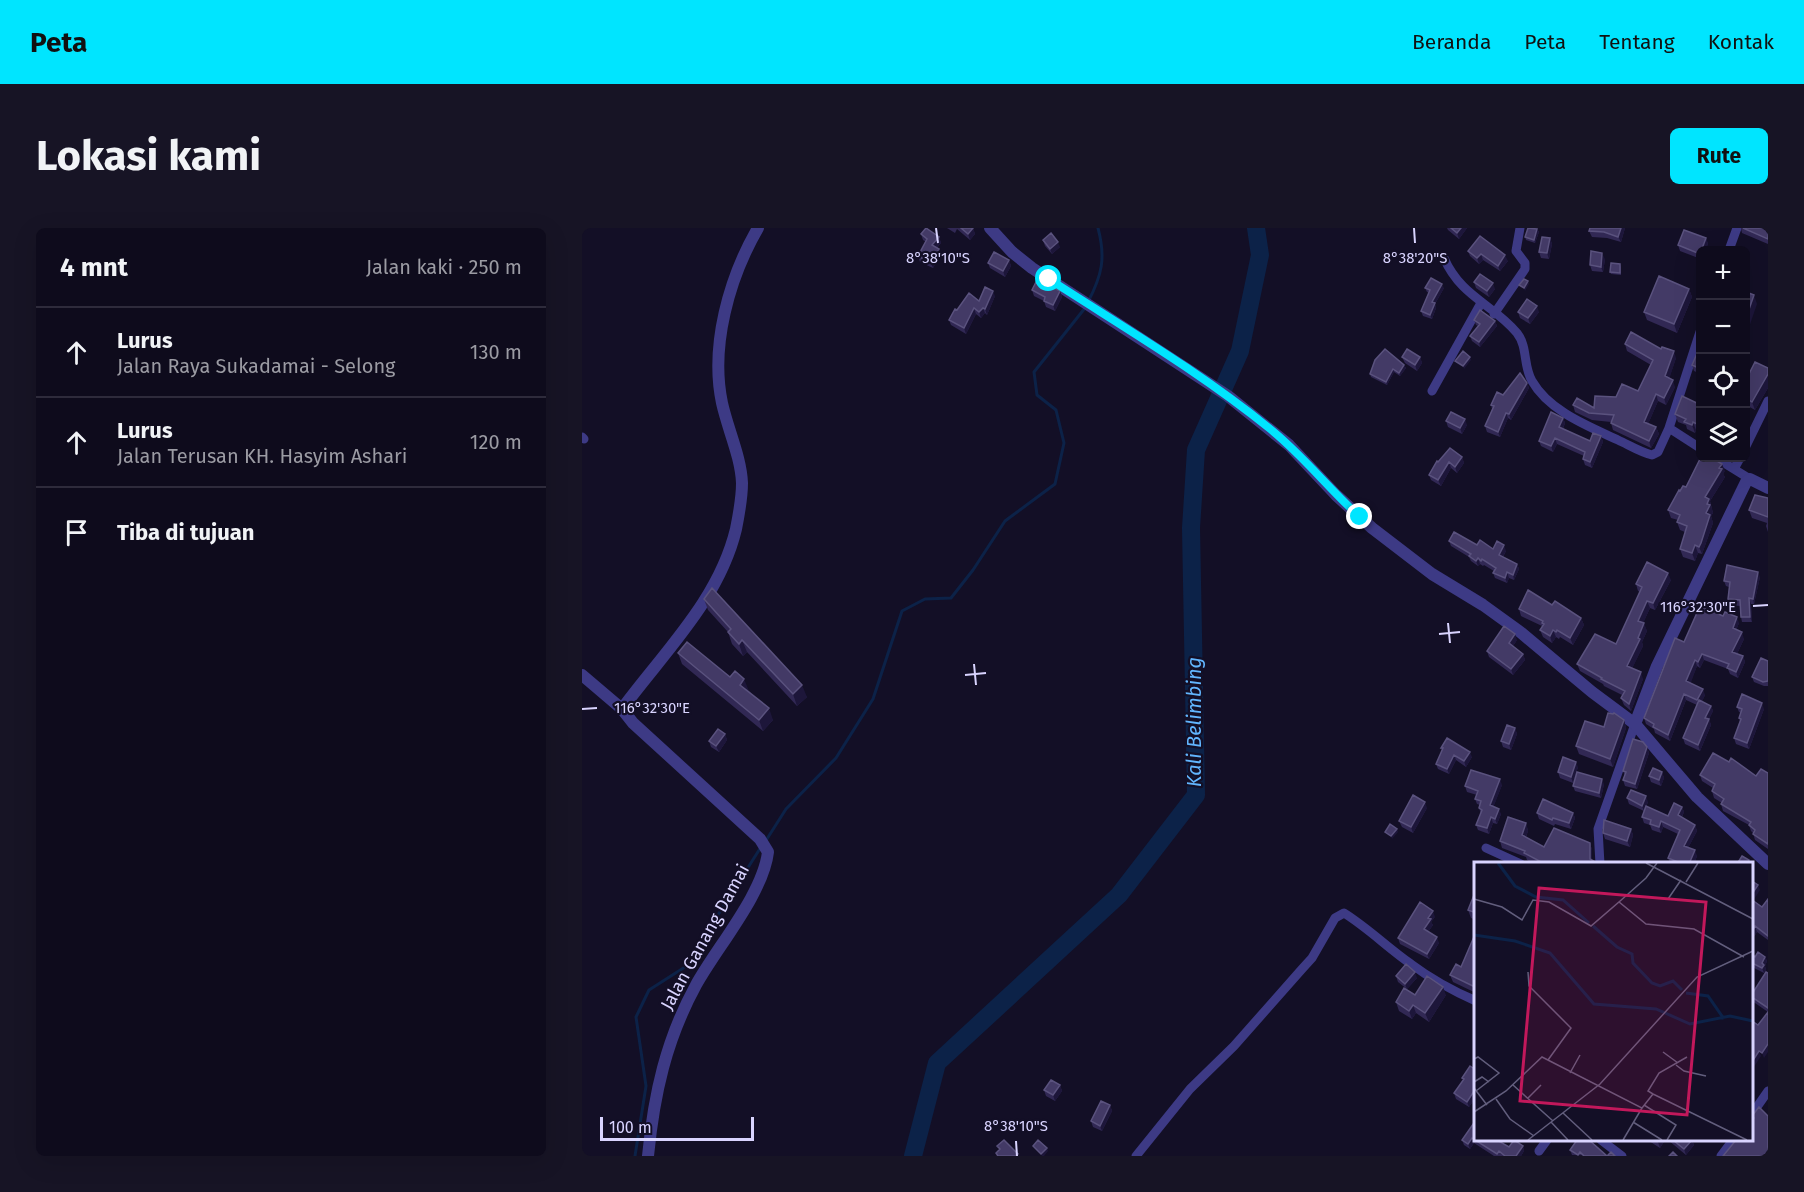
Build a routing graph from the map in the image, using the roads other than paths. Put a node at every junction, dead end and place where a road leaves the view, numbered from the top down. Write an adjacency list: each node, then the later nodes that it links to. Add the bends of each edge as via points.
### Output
1 (758, 228): 21 (street, via 732,280 718,366 722,402 742,482 736,529 695,616)
2 (990, 228): 22 (street, via 1032,268 1225,394 1289,445 1372,528 1520,631)
3 (1520, 228): 8 (street, via 1516,251 1525,269)
4 (1737, 228): 5 (street)
5 (1730, 246)
6 (1444, 258): 7 (street, via 1457,280)
7 (1481, 303): 8 (street); 10 (street)
8 (1494, 314): 12 (street, via 1520,337 1531,380 1550,403 1586,425 1652,455 1658,452)
9 (1696, 347): 12 (street)
10 (1432, 391)
11 (1768, 401): 13 (street)
12 (1669, 428): 14 (street)
13 (1750, 438)
14 (1696, 445)
15 (1723, 462): 17 (street)
16 (1738, 462): 17 (street)
17 (1734, 469): 18 (street)
18 (1750, 479): 19 (street); 22 (street, via 1658,666)
19 (1768, 488)
20 (582, 675): 21 (street)
21 (622, 709): 34 (street, Jalan Ganang Damai, via 760,839 768,852 761,879 677,1023 655,1097)
22 (1635, 724): 25 (street, via 1598,829); 26 (street, via 1697,797)
23 (1486, 848): 24 (street)
24 (1517, 862)
25 (1600, 862)
26 (1768, 864)
27 (1474, 1000): 35 (street, via 1412,966 1355,920 1340,914 1312,958 1183,1098)
28 (1768, 1091): 29 (street)
29 (1753, 1113)
30 (1546, 1141): 33 (street)
31 (1602, 1141): 36 (street)
32 (1732, 1141): 37 (street)
33 (1539, 1151)
34 (648, 1156)
35 (1136, 1156)
36 (1622, 1156)
37 (1721, 1156)

